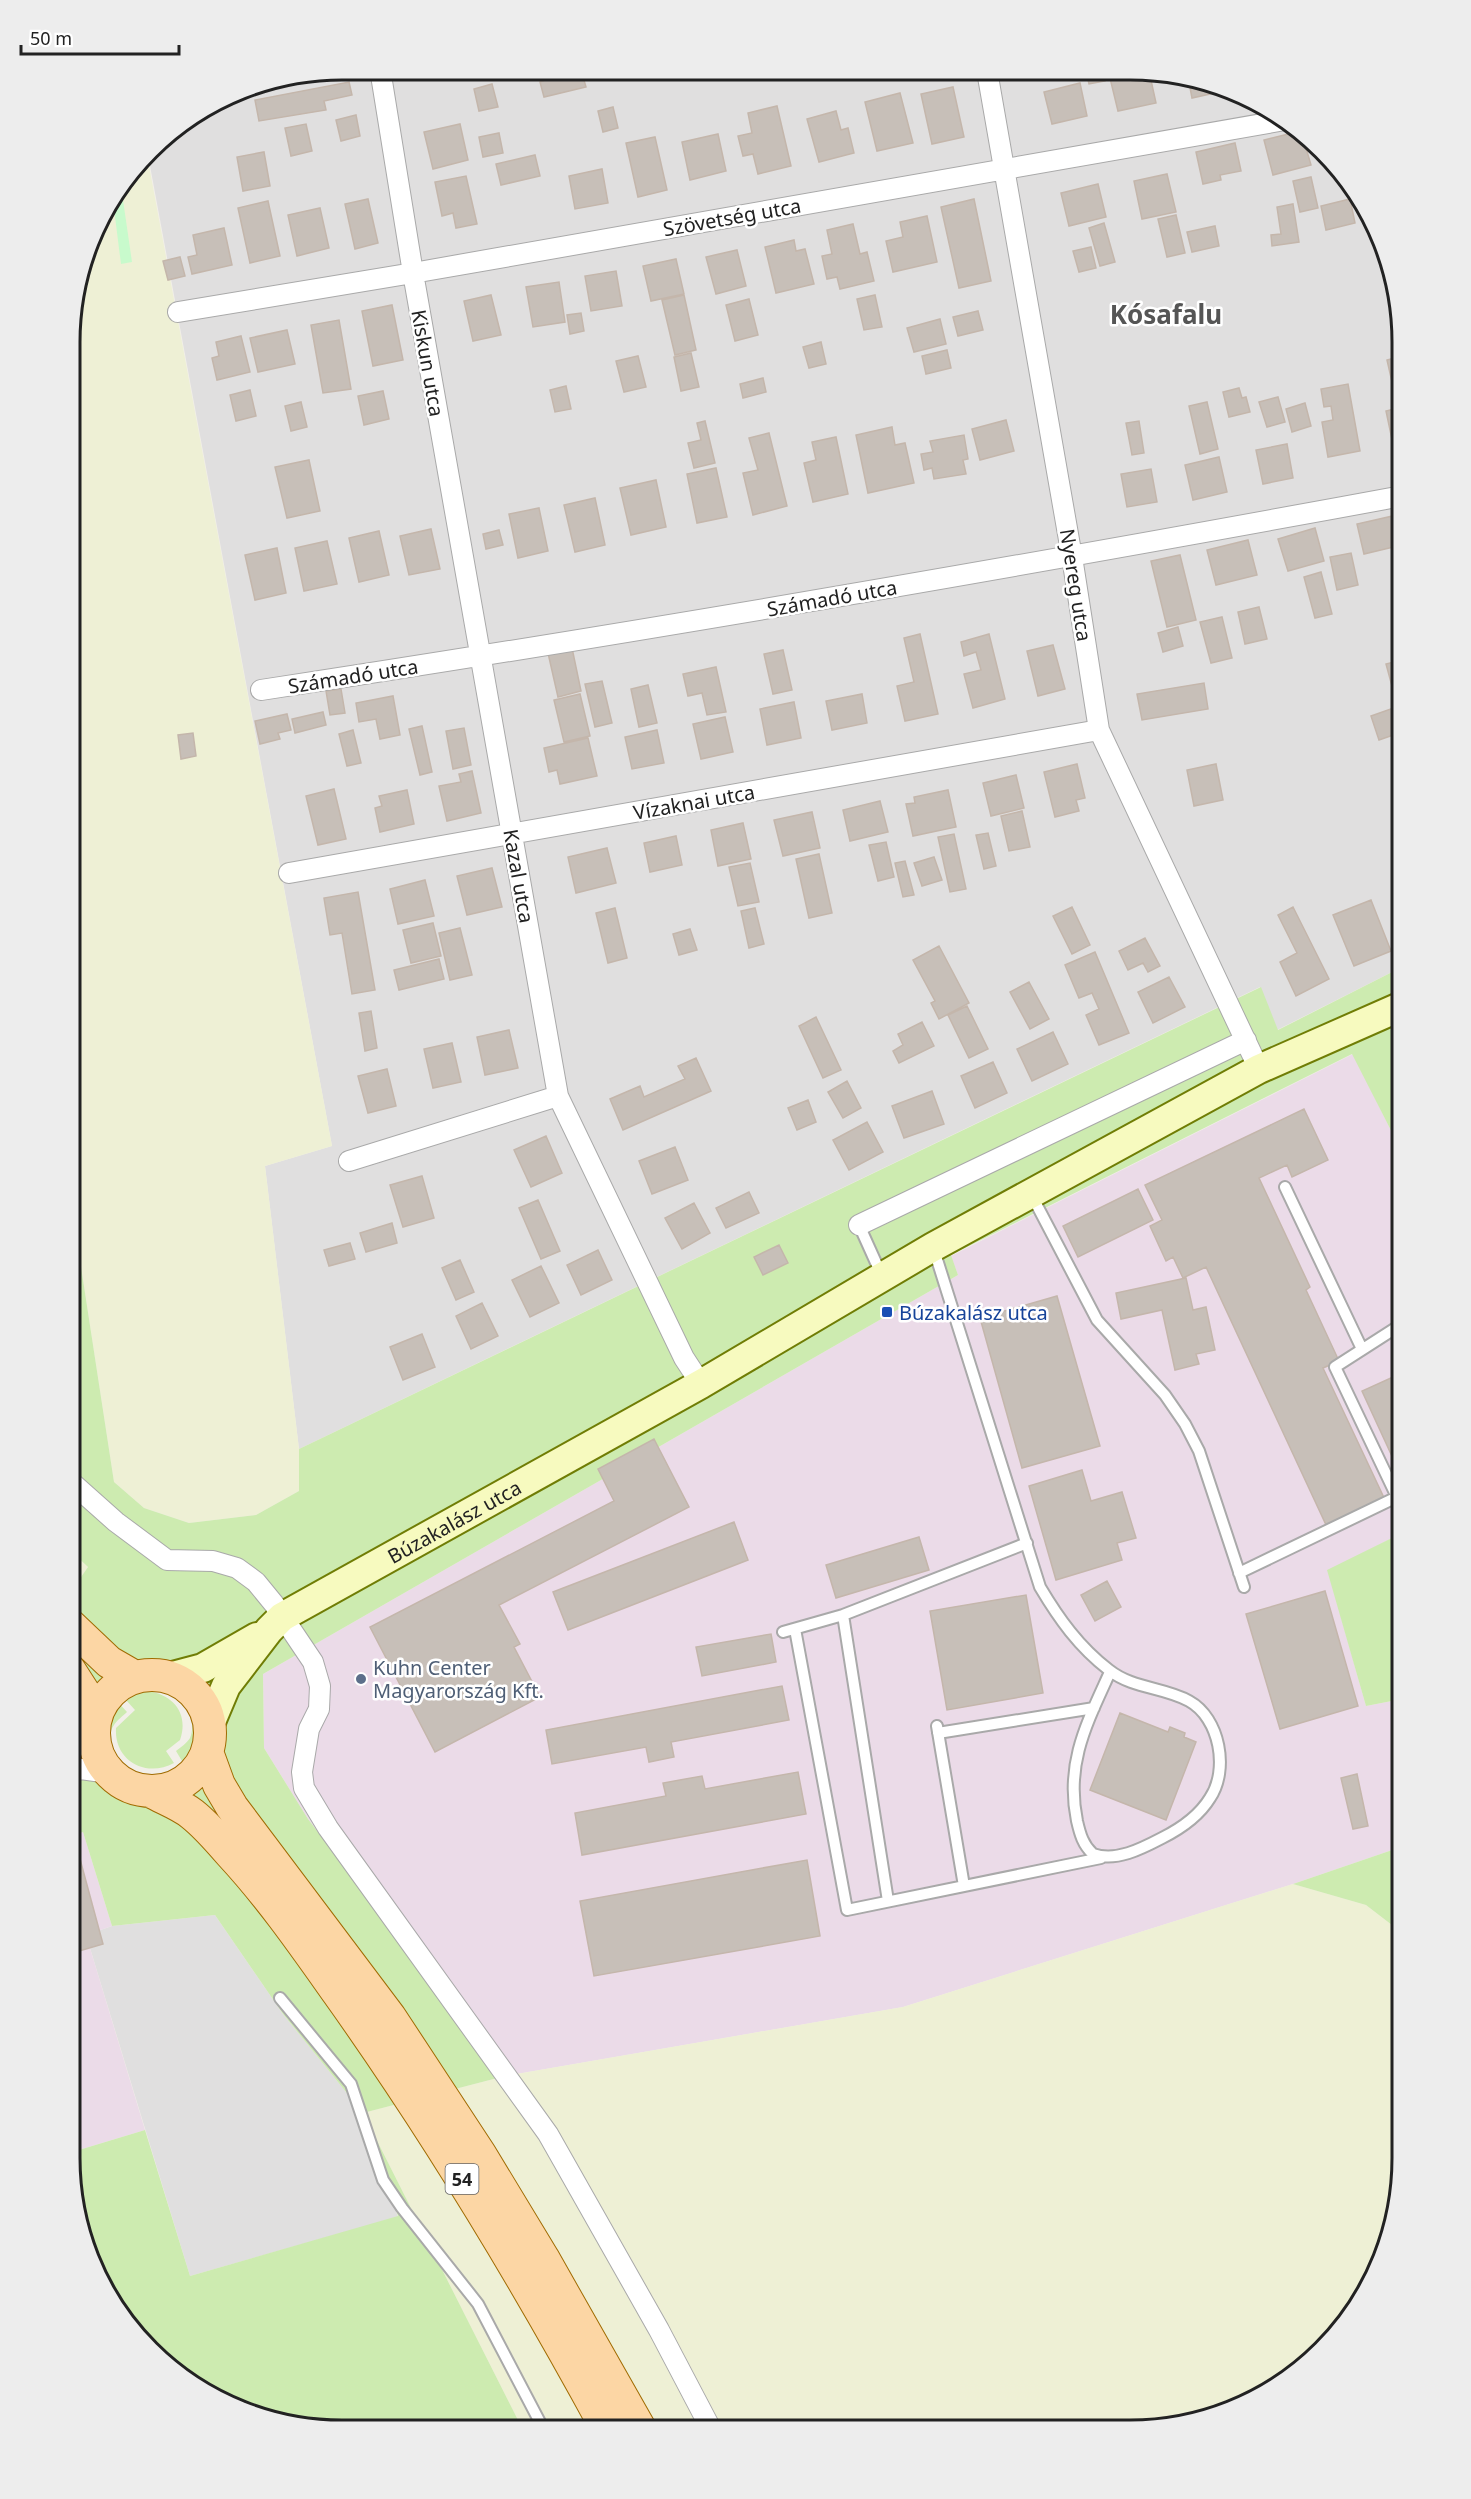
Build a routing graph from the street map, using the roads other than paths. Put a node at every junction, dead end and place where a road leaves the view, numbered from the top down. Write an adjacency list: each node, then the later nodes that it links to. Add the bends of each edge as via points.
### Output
1 (382, 80): 5 (street, Kiskun utca)
2 (989, 80): 4 (street, Nyereg utca)
3 (1272, 122): 4 (street, Szövetség utca)
4 (1004, 169): 5 (street, Szövetség utca); 8 (street, Nyereg utca)
5 (412, 273): 6 (street, Szövetség utca); 9 (street, Kiskun utca)
6 (178, 312)
7 (1392, 498): 8 (street, Számadó utca)
8 (1072, 557): 9 (street, Számadó utca); 11 (street, Nyereg utca)
9 (480, 657): 10 (street, Számadó utca); 12 (street, Kazal utca)
10 (261, 690)
11 (1099, 730): 12 (street, Vízaknai utca); 15 (street, Nyereg utca)
12 (511, 834): 13 (street, Vízaknai utca); 17 (street, Kazal utca)
13 (289, 873)
14 (1392, 1010): 16 (street, Búzakalász utca)
15 (1246, 1040): 16 (street, Nyereg utca); 21 (street)
16 (1259, 1069): 20 (street, Búzakalász utca)
17 (558, 1096): 18 (street); 26 (street, Kazal utca)
18 (349, 1161)
19 (1285, 1186): 25 (lane)
20 (1031, 1193): 22 (street, Búzakalász utca); 31 (lane, via 1097,1320 1165,1395 1185,1424 1199,1451)
21 (859, 1225): 23 (lane)
22 (933, 1246): 23 (street, Búzakalász utca); 30 (lane)
23 (882, 1276): 26 (street, Búzakalász utca)
24 (1392, 1330): 25 (lane)
25 (1362, 1349): 27 (lane, via 1335,1367)
26 (700, 1384): 34 (street, Búzakalász utca)
27 (1392, 1487)
28 (80, 1489): 34 (street, via 116,1522 168,1560 213,1561 237,1568 256,1582)
29 (1392, 1499): 31 (lane)
30 (1027, 1543): 33 (lane); 38 (lane, via 1040,1587 1055,1613)
31 (1239, 1573): 32 (lane)
32 (1244, 1587)
33 (843, 1616): 35 (lane); 50 (lane)
34 (276, 1623): 40 (street, Búzakalász utca, via 203,1668); 44 (street, Búzakalász utca, via 226,1686); 55 (street, via 313,1662 320,1686 320,1709 309,1729 303,1759 304,1788 328,1828 548,2134)
35 (795, 1629): 36 (lane); 50 (lane, via 847,1910)
36 (783, 1632)
37 (80, 1634): 39 (main road, via 109,1662)
38 (1110, 1672): 42 (lane); 48 (lane, via 1200,1708 1216,1734 1219,1764 1212,1796 1189,1822 1134,1852)
39 (135, 1677): 40 (main road); 43 (main road, via 116,1687)
40 (169, 1677): 44 (main road, 54, via 196,1695 207,1714)
41 (80, 1706): 43 (main road)
42 (1094, 1708): 48 (lane, via 1076,1759 1073,1788 1078,1826 1086,1846 1093,1854); 49 (lane, via 937,1729)
43 (87, 1731): 46 (main road)
44 (209, 1738): 47 (main road, via 198,1770 182,1784); 54 (main road, 54, via 219,1785 232,1807 390,2018 480,2154)
45 (80, 1769): 46 (street)
46 (109, 1773): 47 (main road, 54, via 136,1790)
47 (152, 1792): 53 (main road, 54, via 191,1813 209,1830 300,1940 451,2162 520,2273)
48 (1105, 1857): 49 (lane)
49 (964, 1886): 50 (lane)
50 (888, 1901)
51 (280, 1998): 52 (lane, via 351,2084 383,2180 478,2304)
52 (539, 2420)
53 (603, 2420)
54 (635, 2420)
55 (706, 2420)

